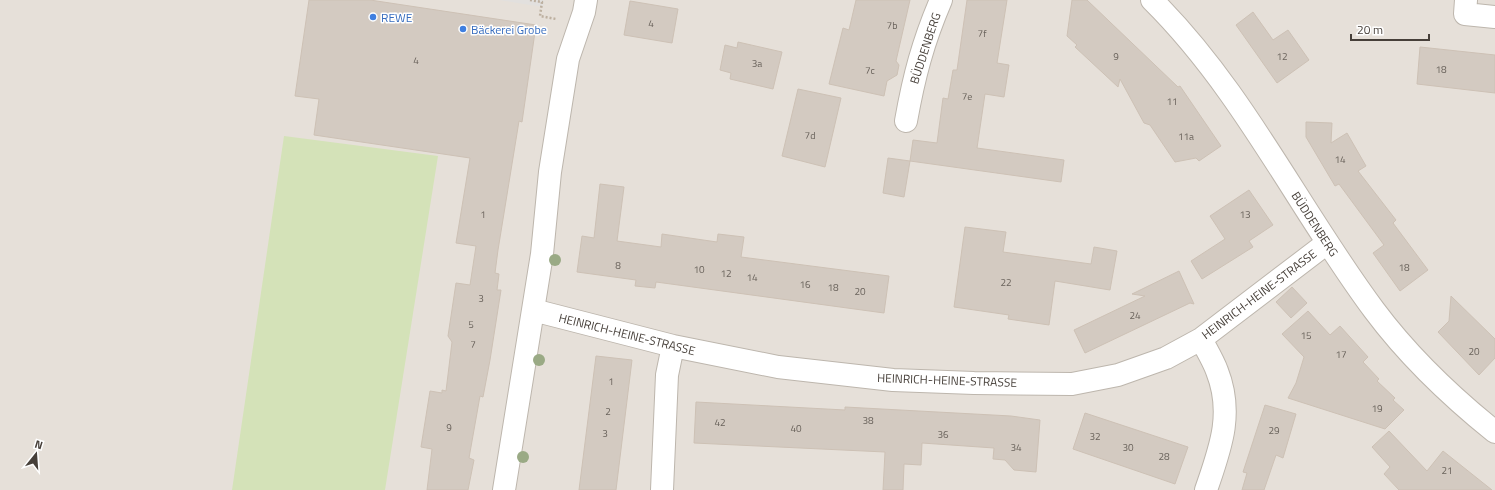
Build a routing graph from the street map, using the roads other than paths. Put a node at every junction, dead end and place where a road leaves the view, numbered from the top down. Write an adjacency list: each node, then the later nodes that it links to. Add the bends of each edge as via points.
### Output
1 (586, 0): 8 (street, via 568,59 550,172 542,254)
2 (941, 0): 6 (street, BÜDDENBERG, via 914,75)
3 (1152, 0): 7 (street, BÜDDENBERG, via 1209,64)
4 (1466, 0): 5 (street, via 1465,14)
5 (1495, 17)
6 (906, 121)
7 (1327, 243): 9 (street, HEINRICH-HEINE-STRASSE); 11 (street, BÜDDENBERG, via 1374,310 1410,355 1451,396)
8 (533, 310): 10 (street, HEINRICH-HEINE-STRASSE); 12 (street)
9 (1201, 338): 10 (street, HEINRICH-HEINE-STRASSE, via 1166,358 1118,375 1072,384 893,380 778,367); 14 (street, via 1218,372 1226,409 1222,443)
10 (674, 346): 13 (street, via 667,375)
11 (1495, 432)
12 (504, 490)
13 (662, 490)
14 (1206, 490)

